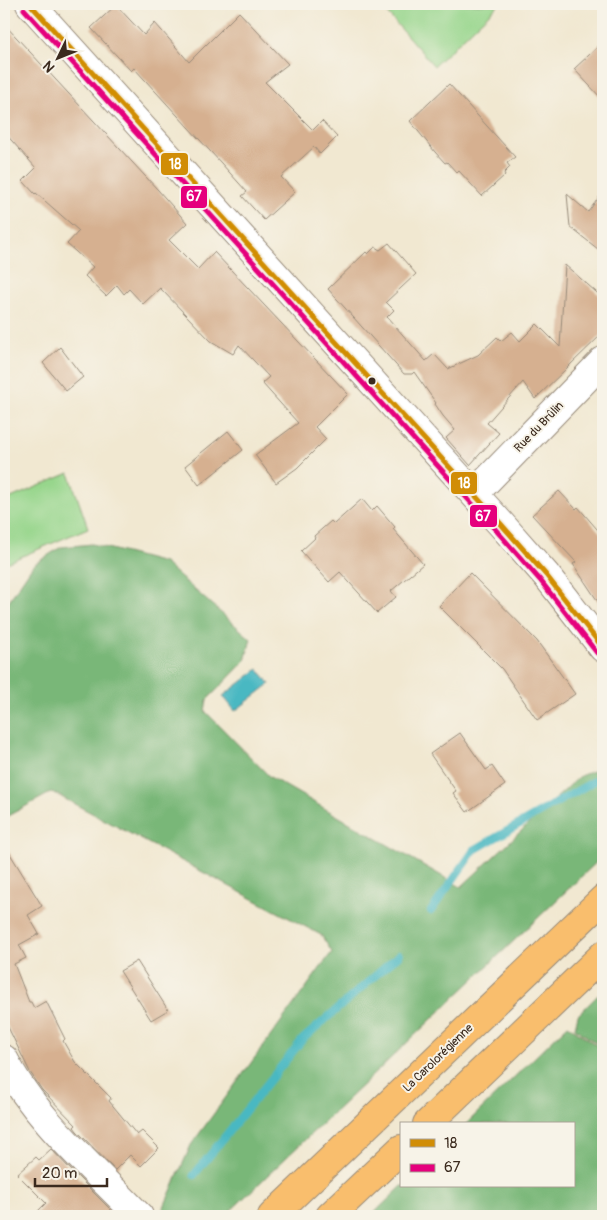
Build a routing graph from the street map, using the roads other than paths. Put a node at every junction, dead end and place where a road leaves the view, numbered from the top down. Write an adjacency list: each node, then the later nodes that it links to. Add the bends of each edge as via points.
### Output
1 (30, 4): 3 (street)
2 (603, 360): 3 (street, Rue du Brûlin)
3 (474, 494): 4 (street, via 546,575)
4 (603, 648)
5 (603, 899): 11 (highway, La Carolorégienne)
6 (603, 955): 8 (highway)
7 (4, 1059): 10 (street, via 28,1099)
8 (429, 1122)
9 (400, 1150): 12 (highway)
10 (139, 1216)
11 (272, 1216)
12 (330, 1216)

